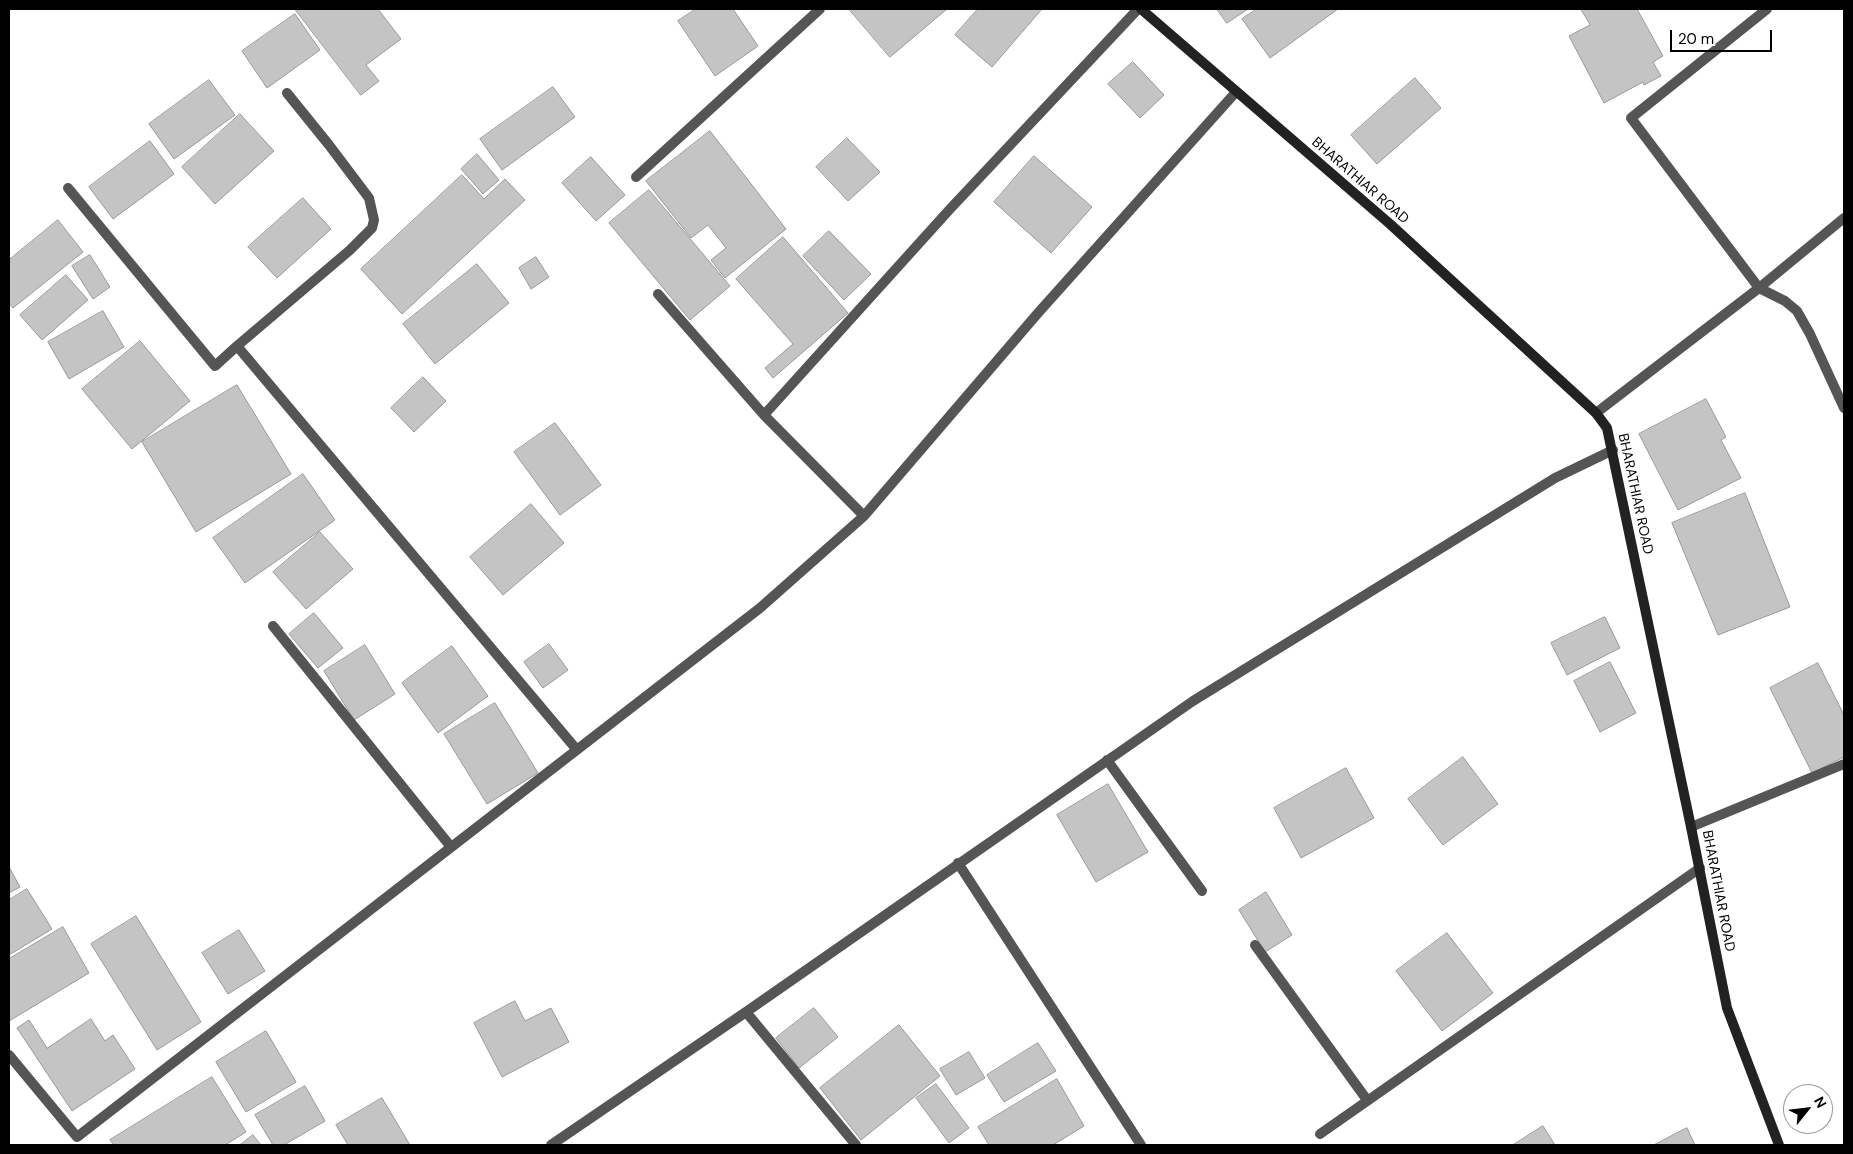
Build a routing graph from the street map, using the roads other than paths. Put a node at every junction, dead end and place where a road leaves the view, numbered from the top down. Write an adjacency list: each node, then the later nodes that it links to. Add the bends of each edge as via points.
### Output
1 (820, 9): 6 (street)
2 (1140, 9): 4 (main road, BHARATHIAR ROAD); 14 (street, via 956,202)
3 (1767, 9): 9 (street, via 1630,118)
4 (1236, 92): 13 (main road, BHARATHIAR ROAD, via 1390,224); 16 (street, via 1038,313)
5 (287, 93): 11 (street, via 369,198 374,220 372,228 350,250)
6 (636, 177)
7 (68, 188): 11 (street, via 215,366)
8 (1844, 218): 9 (street)
9 (1759, 288): 12 (street, via 1797,311); 13 (street)
10 (658, 294): 14 (street)
11 (237, 346): 18 (street)
12 (1844, 408)
13 (1596, 413): 15 (main road, BHARATHIAR ROAD, via 1607,428)
14 (764, 415): 16 (street)
15 (1613, 450): 19 (street, via 1546,483 1193,701); 21 (main road, BHARATHIAR ROAD)
16 (864, 516): 18 (street, via 760,608)
17 (273, 626): 22 (street)
18 (577, 750): 22 (street)
19 (1107, 760): 23 (street); 25 (street)
20 (1844, 764): 21 (street)
21 (1691, 827): 24 (main road, BHARATHIAR ROAD)
22 (451, 847): 31 (street)
23 (958, 863): 27 (street); 34 (street)
24 (1700, 868): 29 (street); 35 (main road, BHARATHIAR ROAD, via 1727,1008)
25 (1202, 892)
26 (1255, 946): 29 (street)
27 (746, 1012): 32 (street); 33 (street)
28 (9, 1055): 31 (street)
29 (1367, 1100): 30 (street)
30 (1320, 1134)
31 (80, 1141)
32 (551, 1145)
33 (856, 1145)
34 (1141, 1145)
35 (1779, 1145)

